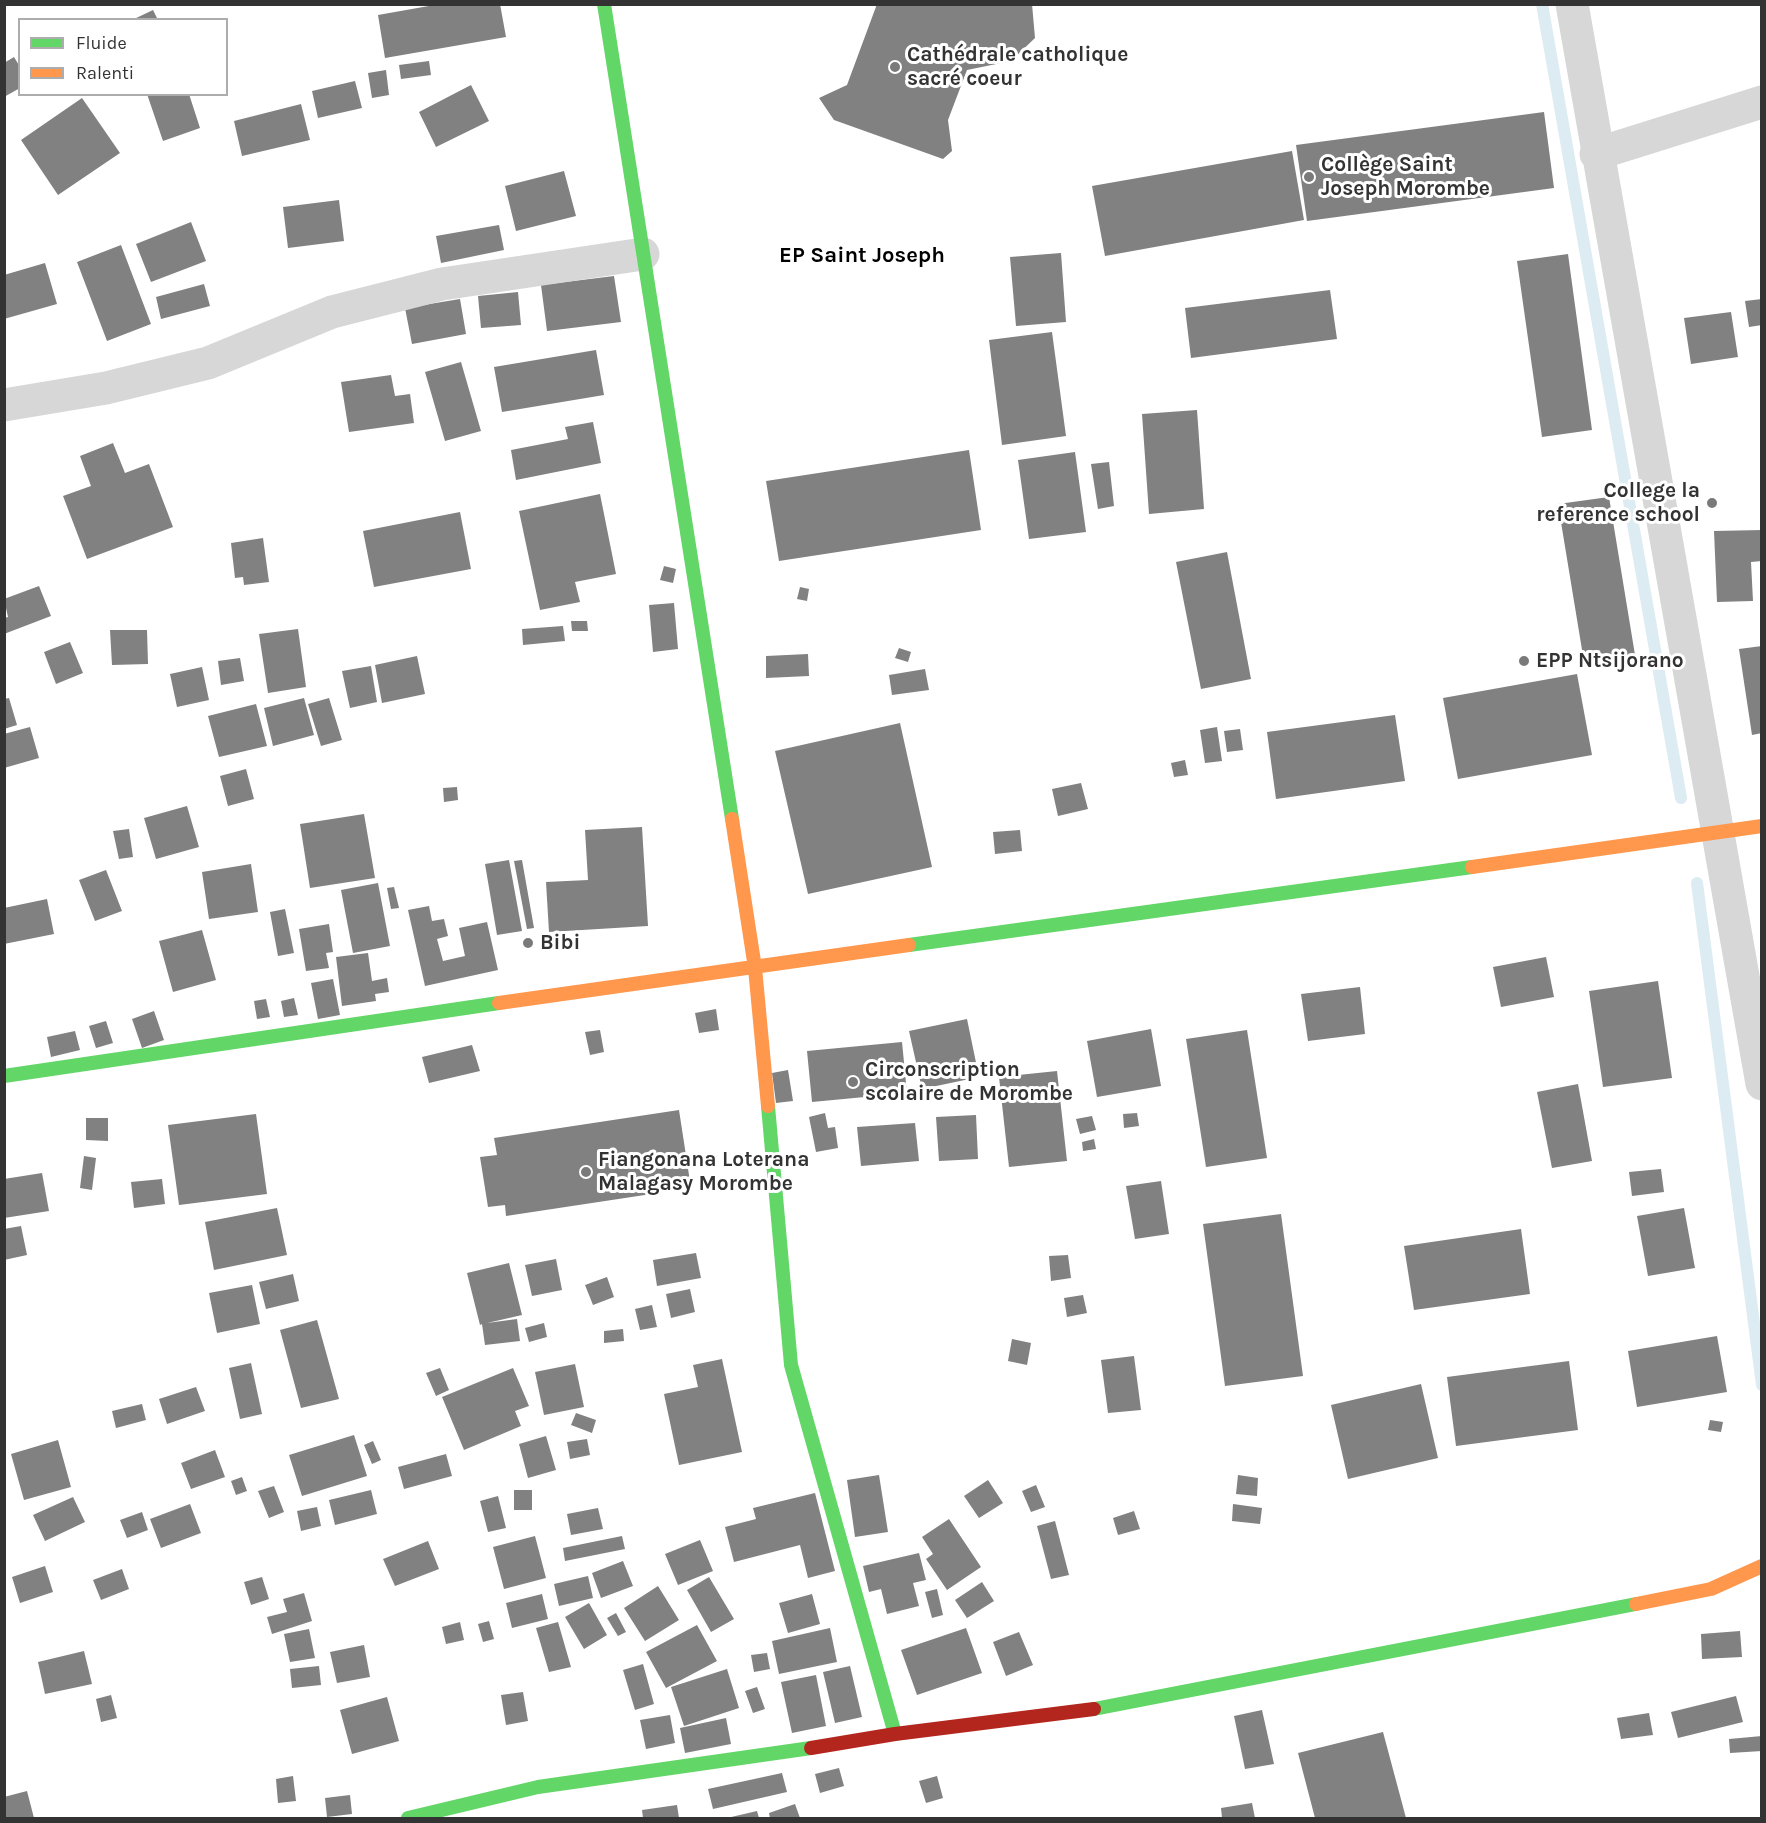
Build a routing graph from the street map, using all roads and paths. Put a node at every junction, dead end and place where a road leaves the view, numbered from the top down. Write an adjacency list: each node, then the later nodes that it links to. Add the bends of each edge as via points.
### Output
1 (604, 4): 5 (street)
2 (1572, 4): 4 (street)
3 (1761, 102): 4 (street)
4 (1596, 154): 8 (street)
5 (643, 254): 6 (street, via 442,284 332,312 208,363 106,388); 9 (street)
6 (4, 405)
7 (1761, 826): 8 (street)
8 (1718, 834): 9 (street); 11 (street)
9 (755, 968): 10 (street, via 206,1044); 13 (street, via 791,1365)
10 (4, 1077)
11 (1761, 1084)
12 (1761, 1566): 13 (street, via 1711,1589 1165,1696)
13 (895, 1734): 14 (street, via 538,1787)
14 (408, 1818)

